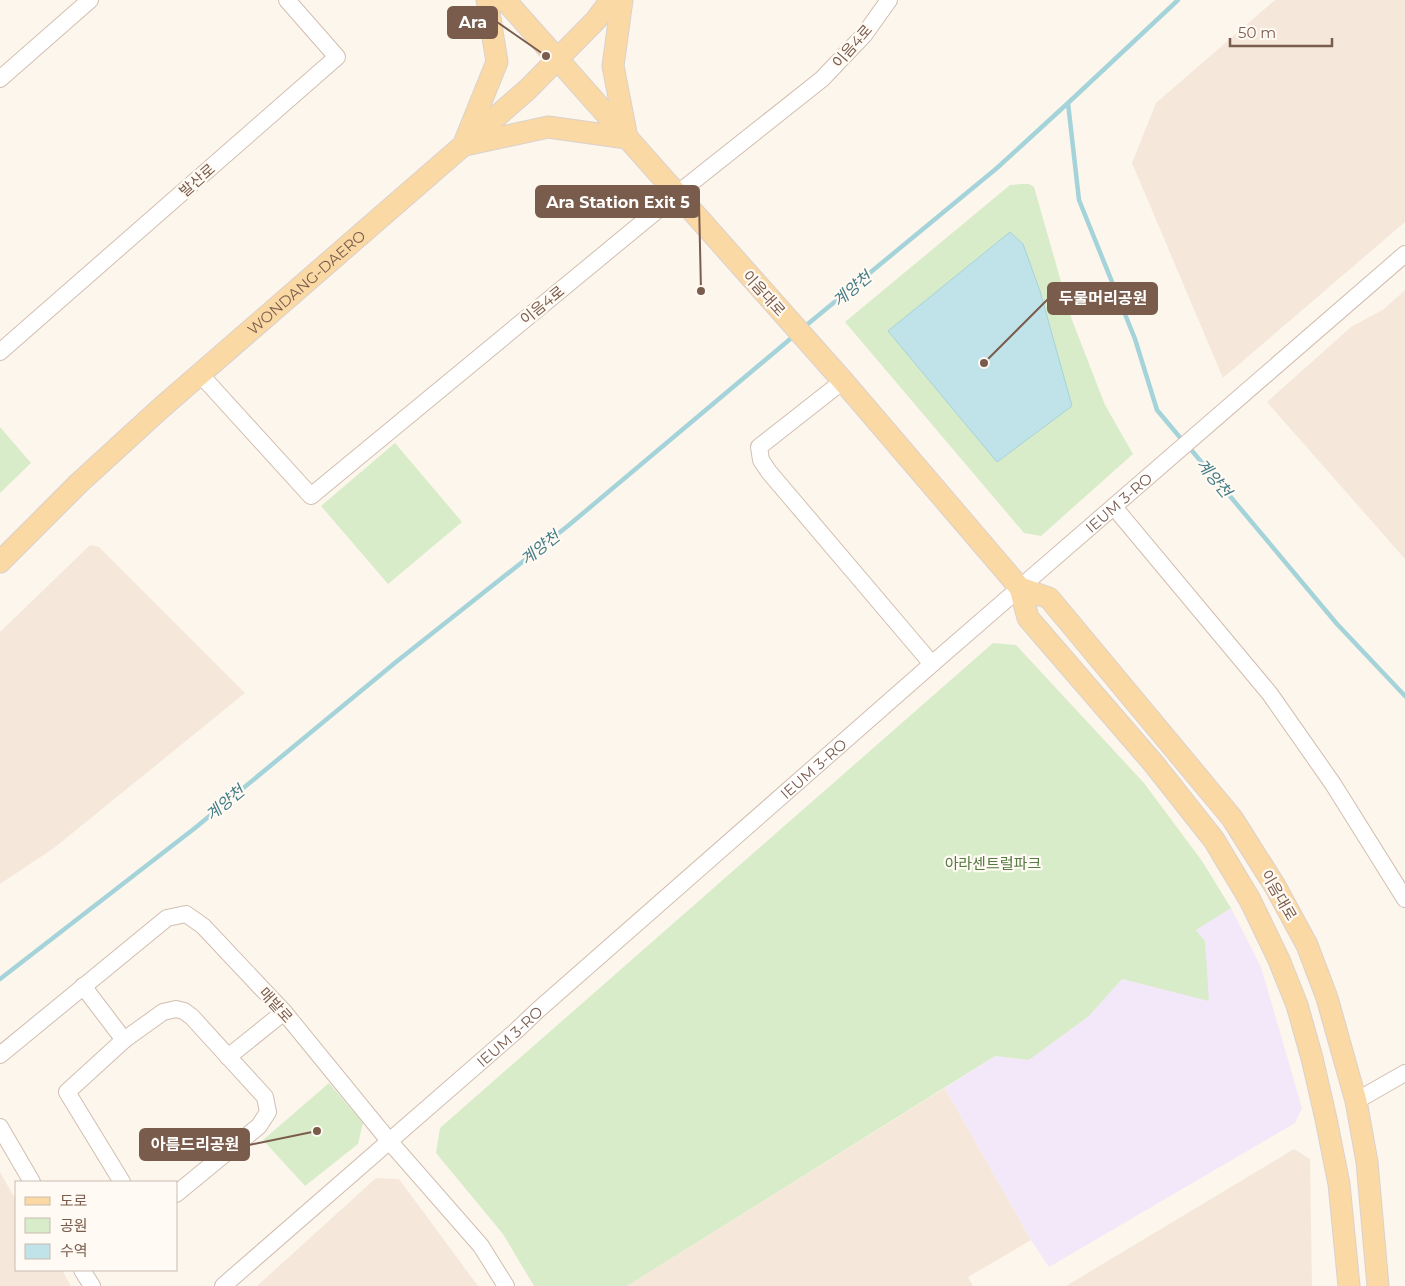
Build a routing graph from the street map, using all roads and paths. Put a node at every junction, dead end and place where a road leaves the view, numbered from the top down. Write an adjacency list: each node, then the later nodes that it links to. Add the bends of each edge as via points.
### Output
1 (90, 0): 9 (street)
2 (287, 0): 14 (street, 발산로, via 337,57)
3 (487, 0): 11 (main road, via 497,62)
4 (505, 0): 8 (main road, 이음대로)
5 (611, 0): 8 (main road, WONDANG-DAERO)
6 (622, 0): 10 (main road, via 613,66)
7 (889, 0): 12 (street, 이음4로, via 864,35 822,80)
8 (557, 59): 10 (main road, 이음대로); 11 (main road, WONDANG-DAERO)
9 (0, 79)
10 (627, 138): 11 (main road, via 548,127); 12 (main road, 이음대로)
11 (463, 146): 15 (main road, WONDANG-DAERO)
12 (677, 194): 15 (street, 이음4로, via 310,496); 16 (main road, 이음대로)
13 (1405, 254): 17 (street, IEUM 3-RO)
14 (0, 352)
15 (200, 374): 18 (main road, WONDANG-DAERO, via 79,483)
16 (843, 381): 19 (main road, 이음대로); 20 (street, via 759,448 762,460)
17 (1114, 507): 19 (street, IEUM 3-RO); 21 (street, via 1270,694 1333,784)
18 (0, 562)
19 (1020, 588): 20 (street, IEUM 3-RO); 28 (main road, 이음대로, via 1049,598 1232,818 1307,945 1327,998); 38 (main road, 이음대로, via 1028,618 1154,764 1214,840 1250,900 1279,960 1297,1005 1326,1119 1339,1184)
20 (932, 664): 30 (street, IEUM 3-RO)
21 (1405, 899)
22 (84, 986): 23 (street, 매밭로, via 167,918 186,914 203,926); 24 (street); 25 (street, 매밭로)
23 (284, 1012): 26 (street); 30 (street, 매밭로)
24 (124, 1040): 26 (street, via 163,1012 176,1009 192,1017); 32 (street, via 66,1092)
25 (0, 1055)
26 (228, 1057): 33 (street, via 265,1098 268,1112 259,1126)
27 (1405, 1073): 28 (street)
28 (1356, 1101): 39 (main road, 이음대로, via 1367,1162)
29 (0, 1127): 31 (street)
30 (390, 1142): 36 (street, IEUM 3-RO); 37 (street, 매밭로, via 481,1246)
31 (31, 1181)
32 (121, 1181)
33 (178, 1192)
34 (83, 1271): 35 (street)
35 (92, 1286)
36 (223, 1286)
37 (506, 1286)
38 (1349, 1286)
39 (1378, 1286)

